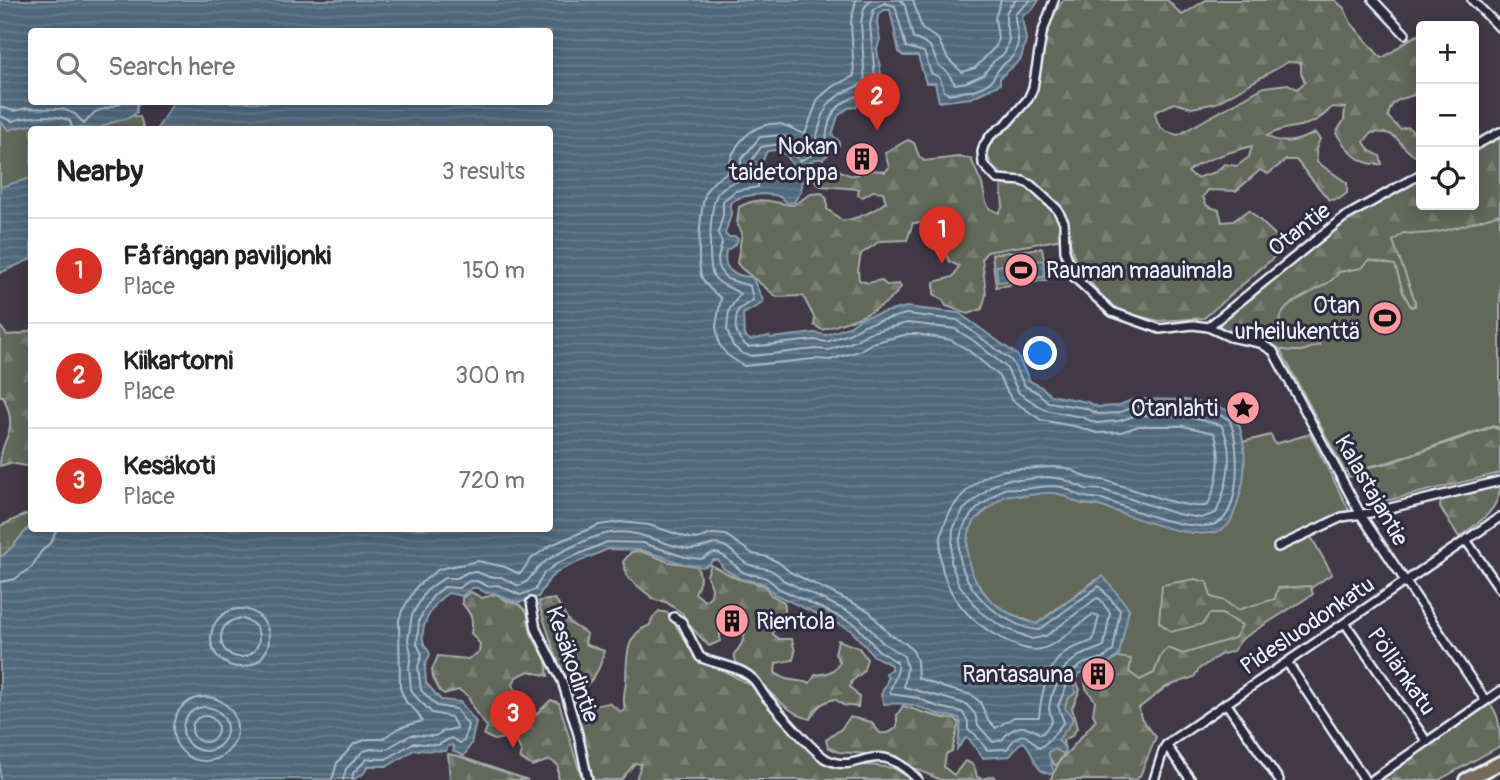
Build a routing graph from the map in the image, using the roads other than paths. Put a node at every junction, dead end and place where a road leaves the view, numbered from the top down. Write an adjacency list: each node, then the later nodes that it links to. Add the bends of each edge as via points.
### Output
1 (1054, 0): 9 (street, via 1042,34 1033,88 1019,111 987,139 983,164 997,179 1031,185 1057,209 1064,222 1065,251 1074,277 1112,312 1160,329)
2 (1373, 0): 5 (street)
3 (1472, 0): 4 (street)
4 (1500, 28)
5 (1405, 34)
6 (1500, 132): 7 (street)
7 (1479, 143)
8 (1416, 177): 9 (street, Otantie, via 1343,218)
9 (1208, 327): 11 (street, Kalastajantie, via 1273,351)
10 (1500, 481): 11 (street)
11 (1361, 514): 14 (street, via 1342,517); 15 (street, Kalastajantie)
12 (1500, 517): 13 (street, Pidesluodonkatu)
13 (1466, 540): 15 (street, Pidesluodonkatu); 16 (street)
14 (1278, 547)
15 (1405, 582): 19 (street, Pidesluodonkatu); 22 (street, Kalastajantie)
16 (1500, 589)
17 (531, 602): 27 (street, Kesäkodintie, via 536,629 565,691)
18 (674, 617): 28 (street, via 682,622 701,657 744,672 755,681 821,756 838,763 885,757)
19 (1345, 623): 20 (street, Pidesluodonkatu); 24 (street, Pöllänkatu)
20 (1287, 662): 23 (street, Pidesluodonkatu); 32 (street)
21 (1500, 691): 22 (street)
22 (1486, 700): 24 (street)
23 (1226, 703): 25 (street, Pidesluodonkatu); 31 (street)
24 (1427, 742): 33 (street)
25 (1167, 745): 29 (street); 30 (street)
26 (1500, 762): 34 (highway)
27 (588, 780)
28 (919, 780)
29 (1154, 780)
30 (1191, 780)
31 (1279, 780)
32 (1365, 780)
33 (1372, 780)
34 (1466, 780)

